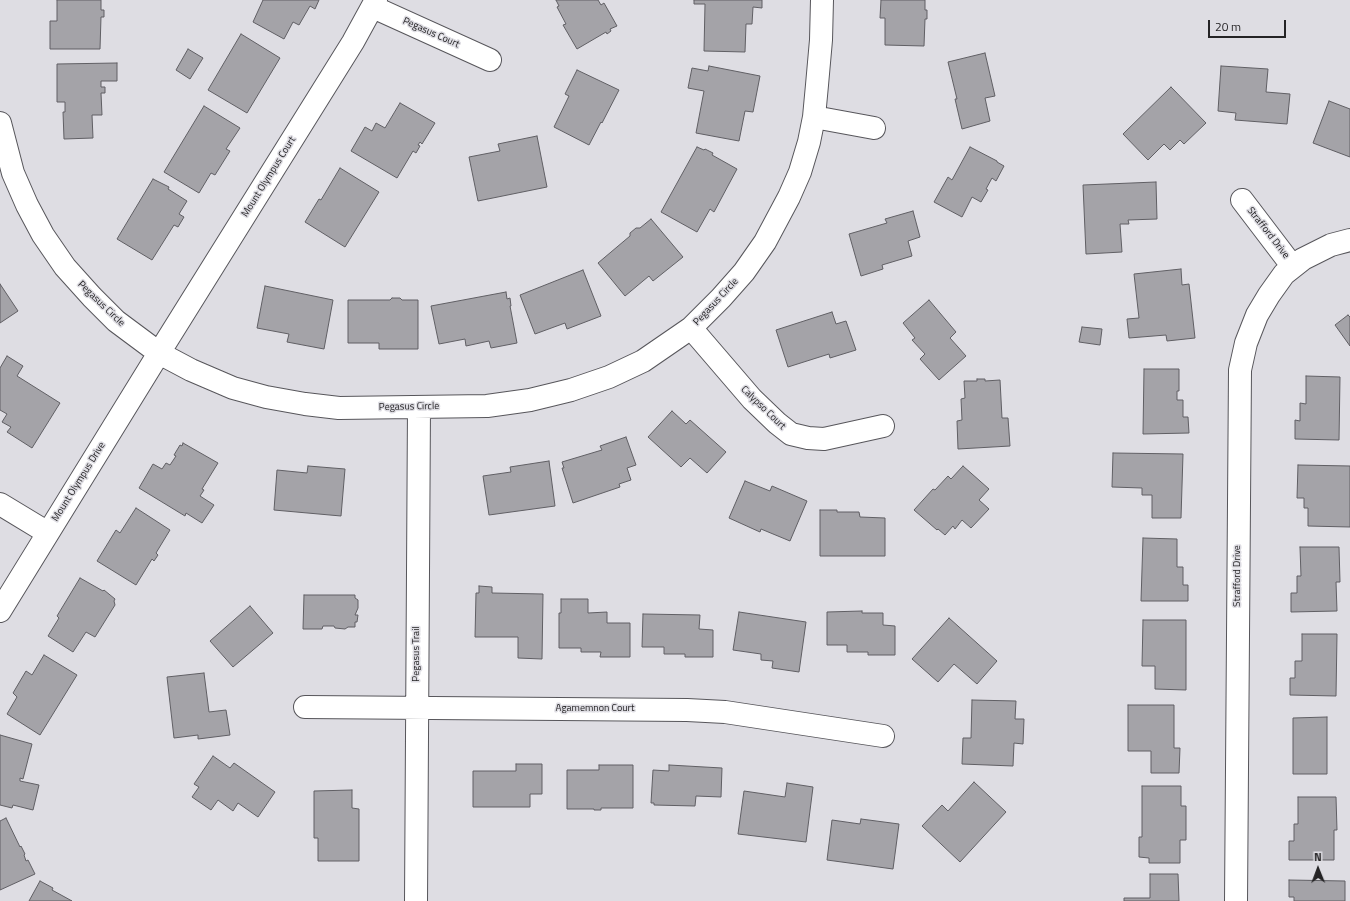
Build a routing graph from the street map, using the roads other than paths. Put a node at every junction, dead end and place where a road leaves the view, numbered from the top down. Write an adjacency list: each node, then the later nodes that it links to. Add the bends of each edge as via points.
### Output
1 (822, 0): 4 (street, Pegasus Circle)
2 (374, 3): 3 (street, Pegasus Court); 11 (street, Mount Olympus Court, via 353,42)
3 (490, 60)
4 (814, 117): 6 (street); 10 (street, Pegasus Circle, via 800,172 765,242 744,272)
5 (0, 123): 11 (street, Pegasus Circle, via 13,173 27,205 43,235 65,267 116,321)
6 (874, 128)
7 (1242, 200): 9 (street, Strafford Drive)
8 (1350, 240): 9 (street, Strafford Drive, via 1331,245)
9 (1293, 267): 21 (street, Strafford Drive, via 1274,287 1257,315 1246,343 1240,370)
10 (691, 328): 12 (street, Pegasus Circle, via 643,361 609,377 571,390 530,400 487,406); 13 (street, Calypso Court, via 752,399 791,434 824,439)
11 (159, 353): 12 (street, Pegasus Circle, via 233,388 266,397 338,408); 15 (street, Mount Olympus Drive)
12 (419, 407): 18 (street, Pegasus Trail)
13 (883, 426)
14 (0, 504): 15 (street)
15 (48, 533): 16 (street, Mount Olympus Drive)
16 (0, 611)
17 (305, 707): 18 (street, Agamemnon Court)
18 (416, 709): 19 (street, Agamemnon Court, via 725,712); 20 (street, Pegasus Trail)
19 (883, 736)
20 (416, 901)
21 (1236, 901)

